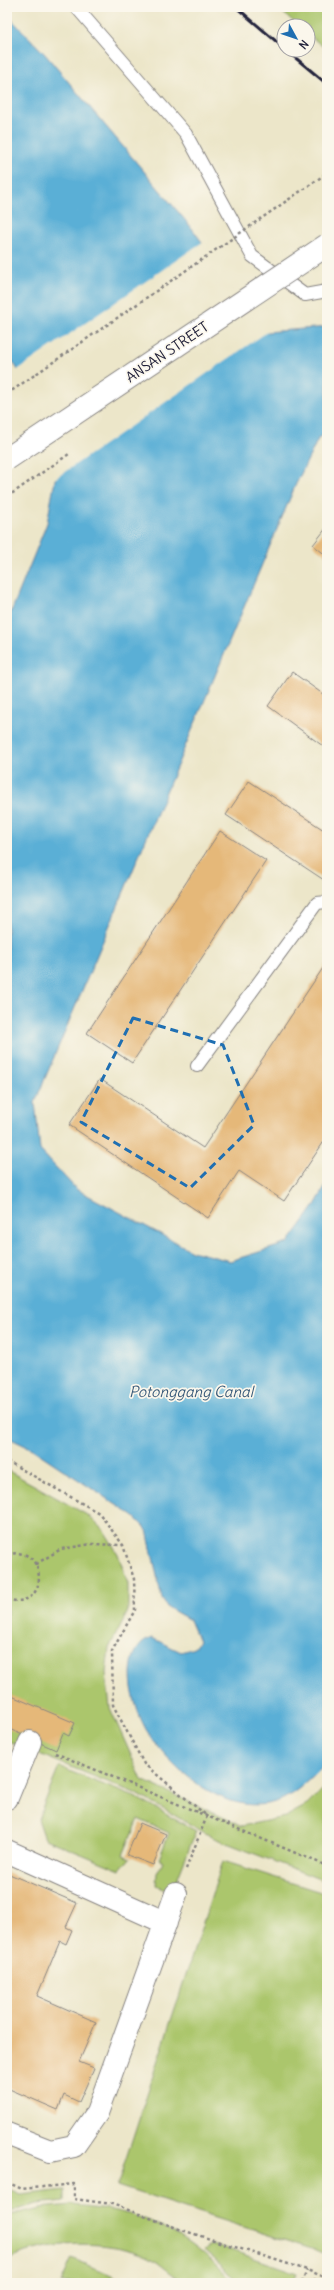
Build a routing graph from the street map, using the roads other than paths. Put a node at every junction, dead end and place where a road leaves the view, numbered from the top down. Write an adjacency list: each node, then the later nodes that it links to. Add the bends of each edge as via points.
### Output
1 (76, 7): 3 (lane, via 186,134 252,256 306,295)
2 (327, 245): 4 (street, ANSAN STREET, bridge)
3 (327, 291)
4 (7, 459)
5 (327, 902): 6 (lane, via 317,903)
6 (197, 1066)
7 (30, 1742): 8 (street)
8 (7, 1798)
9 (7, 1851): 11 (street)
10 (176, 1894): 11 (street)
11 (166, 1923): 12 (street, via 97,2113 74,2146 50,2151)
12 (7, 2134)

